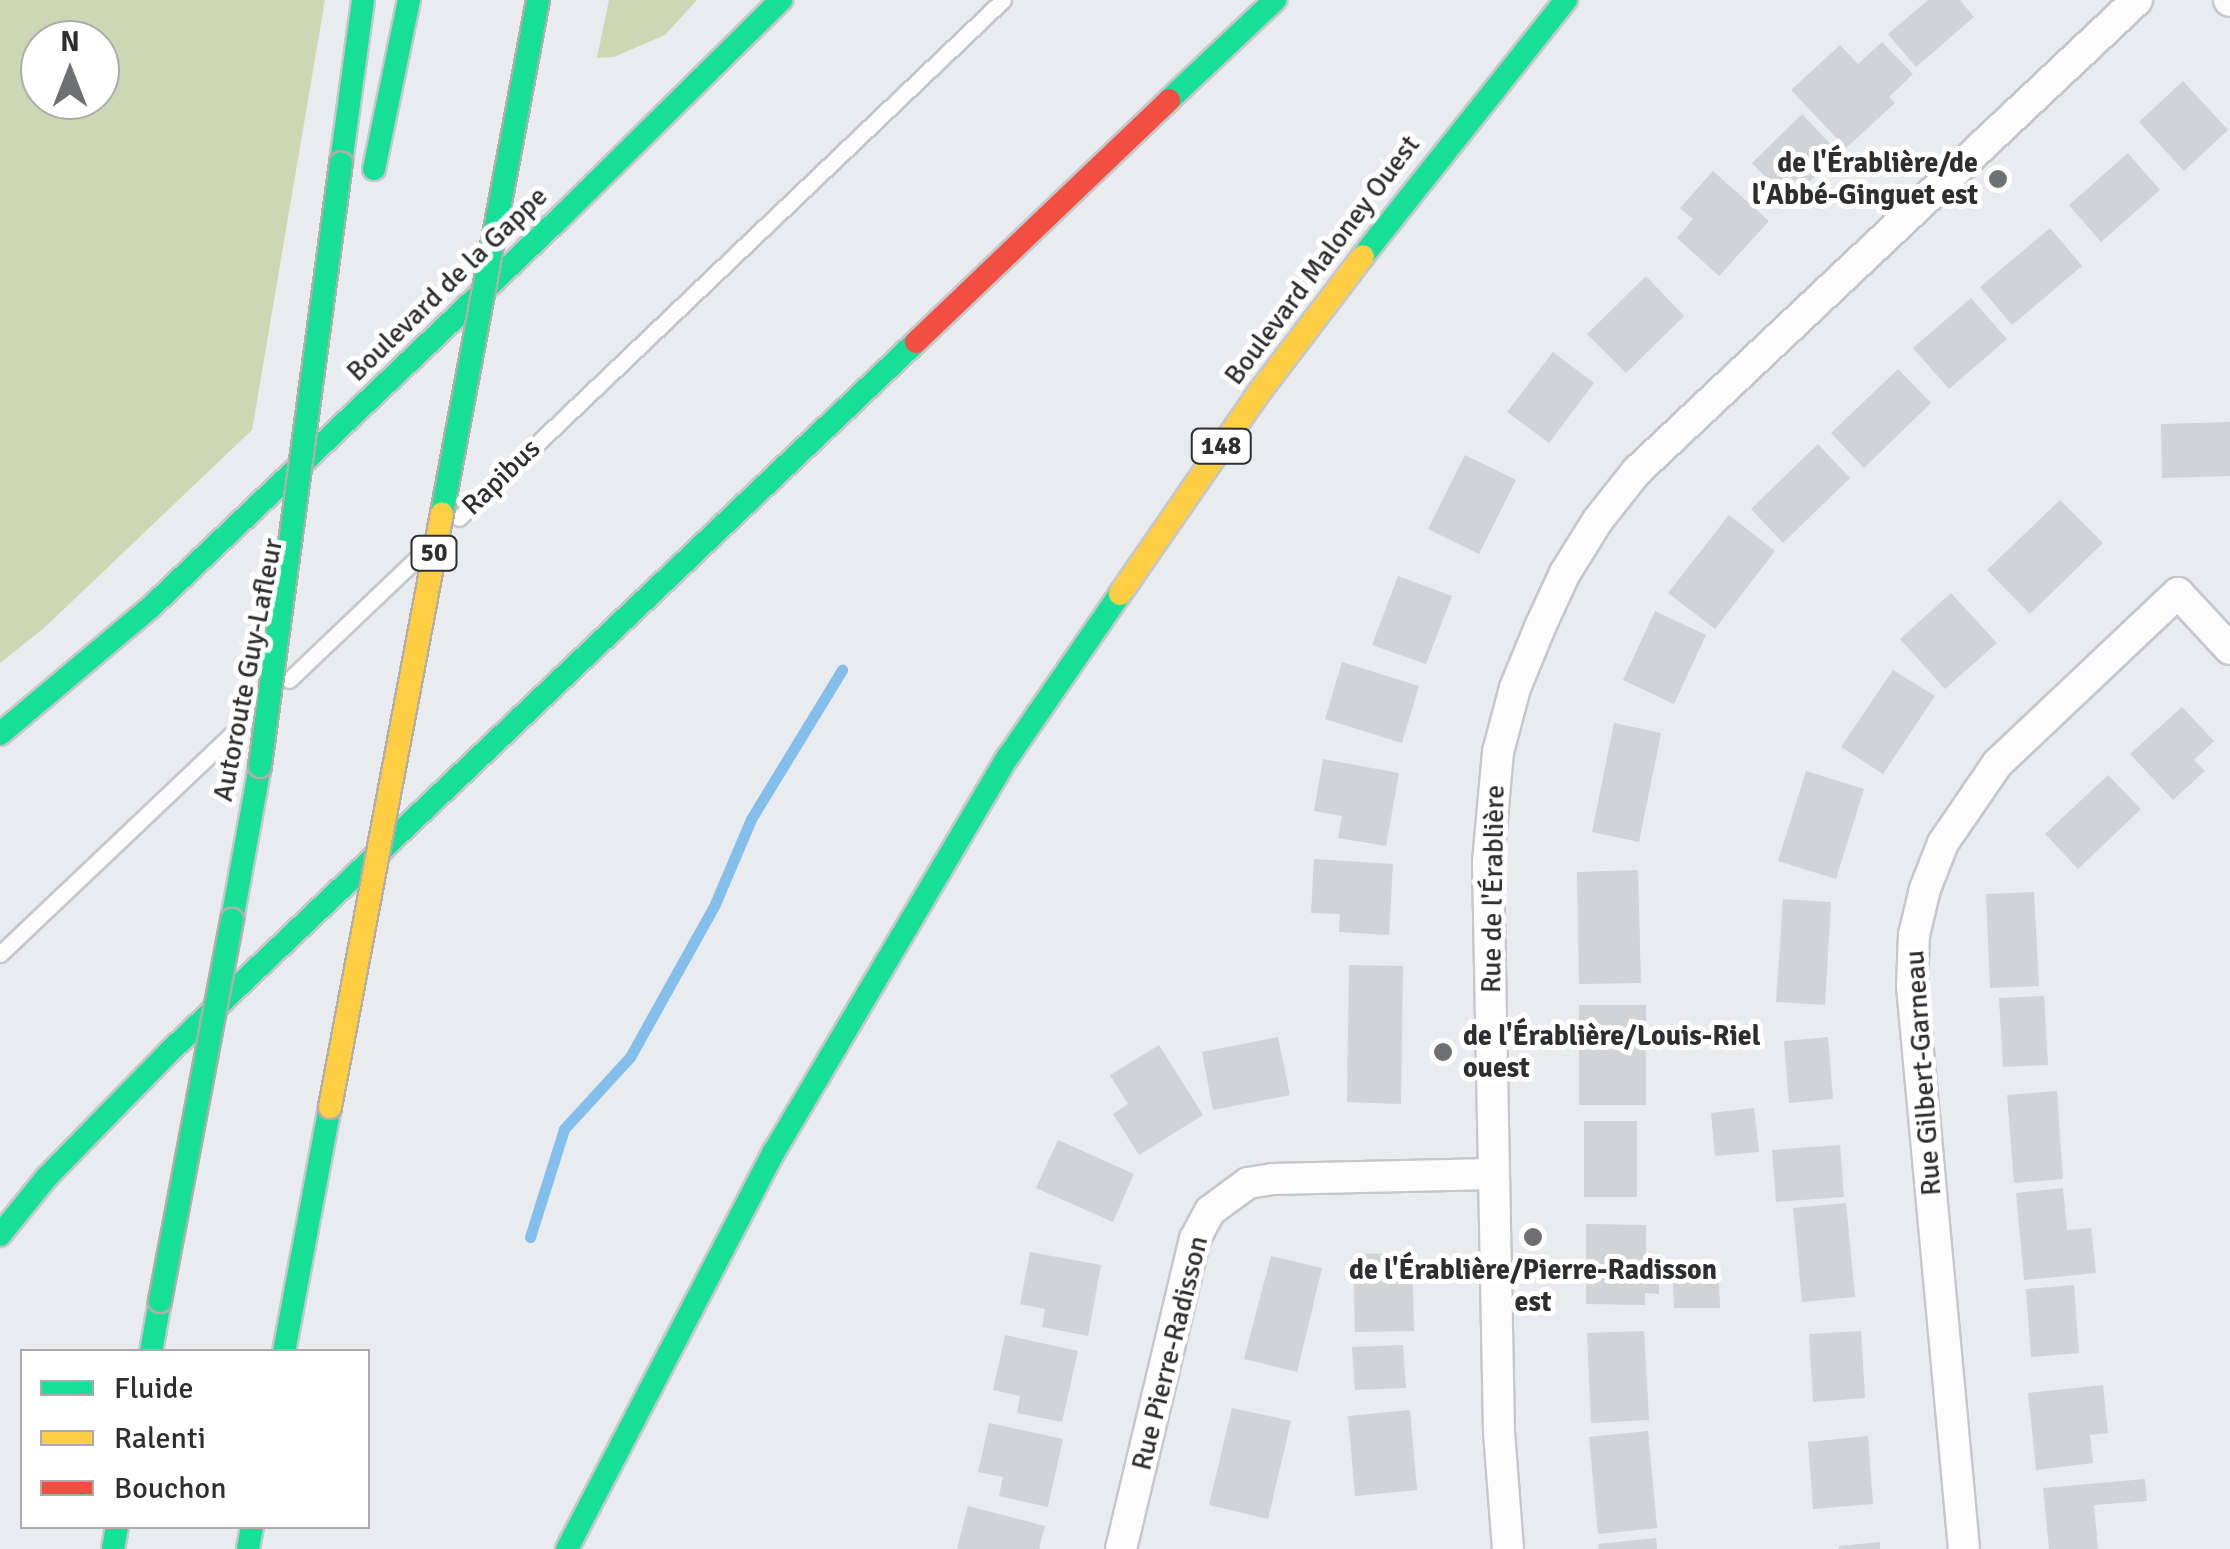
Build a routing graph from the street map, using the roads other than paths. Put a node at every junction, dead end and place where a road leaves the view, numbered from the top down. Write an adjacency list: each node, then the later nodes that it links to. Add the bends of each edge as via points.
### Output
1 (362, 0): 15 (main road, bridge)
2 (409, 0): 9 (main road)
3 (538, 0): 20 (main road, 50, bridge)
4 (781, 0): 11 (main road, Boulevard de la Gappe)
5 (1003, 0): 16 (lane, Rapibus)
6 (1275, 0): 18 (main road, via 122,1097)
7 (1566, 0): 21 (main road, Boulevard Maloney Ouest / 148, via 1258,394 1064,672 910,918 765,1169)
8 (2137, 0): 17 (street, Rue de l'Érablière, via 1638,471 1565,573 1515,688 1490,809)
9 (372, 178)
10 (341, 342): 15 (main road, Autoroute Guy-Lafleur, bridge)
11 (151, 607): 13 (main road, Boulevard de la Gappe); 14 (main road, Boulevard de la Gappe)
12 (2230, 649): 24 (street, Rue Gilbert-Garneau, via 2178,592 1996,764 1943,843 1925,889 1912,986)
13 (0, 734)
14 (0, 762)
15 (260, 766): 19 (main road, Autoroute Guy-Lafleur, bridge)
16 (0, 954)
17 (1494, 1174): 22 (street, Rue Pierre-Radisson, via 1248,1182 1210,1211 1195,1239); 23 (street, Rue de l'Érablière)
18 (0, 1234)
19 (151, 1349)
20 (285, 1349)
21 (568, 1549)
22 (1121, 1549)
23 (1508, 1549)
24 (1964, 1549)

